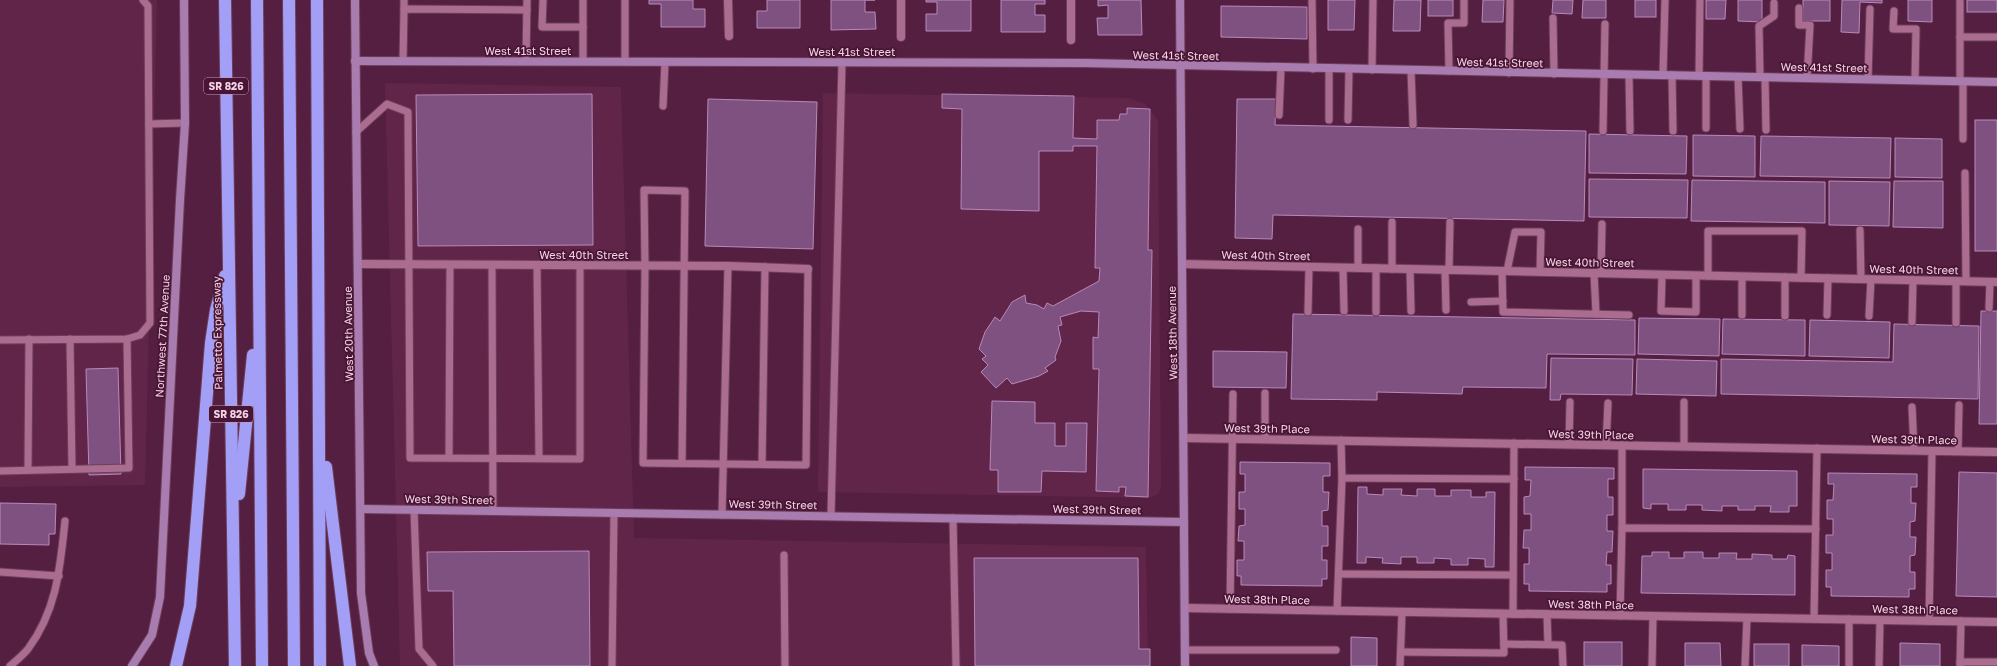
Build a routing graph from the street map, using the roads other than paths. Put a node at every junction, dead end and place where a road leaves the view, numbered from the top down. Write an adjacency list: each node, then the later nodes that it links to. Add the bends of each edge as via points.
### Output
1 (143, 0): 72 (lane, via 148,6)
2 (184, 0): 71 (street, Northwest 77th Avenue)
3 (225, 0): 88 (highway, Palmetto Expressway / SR 826)
4 (256, 0): 124 (highway)
5 (289, 0): 223 (highway)
6 (317, 0): 145 (highway)
7 (355, 0): 38 (street, West 20th Avenue)
8 (404, 0): 26 (lane)
9 (527, 0): 28 (lane)
10 (543, 0): 32 (lane, via 542,27)
11 (583, 0): 32 (lane)
12 (625, 0): 42 (lane)
13 (728, 0): 33 (street)
14 (901, 0): 34 (street)
15 (1071, 0): 37 (street)
16 (1180, 0): 45 (street, West 18th Avenue)
17 (1312, 0): 47 (lane)
18 (1373, 0): 50 (lane)
19 (1464, 0): 52 (lane, via 1464,23 1448,23)
20 (1665, 0): 57 (lane)
21 (1700, 0): 59 (lane)
22 (1960, 0): 35 (lane)
23 (1510, 1): 53 (lane)
24 (1774, 3): 61 (lane, via 1774,16 1759,26)
25 (1799, 8): 62 (lane, via 1799,25 1810,25)
26 (404, 9): 28 (lane); 39 (lane)
27 (1870, 9): 63 (lane)
28 (527, 10): 40 (lane)
29 (1894, 11): 64 (lane, via 1893,29 1916,29)
30 (1553, 18): 54 (lane)
31 (1605, 24): 55 (lane)
32 (583, 26): 41 (lane)
33 (729, 36)
34 (901, 37)
35 (1960, 37): 36 (lane); 65 (lane)
36 (1997, 37)
37 (1071, 40)
38 (355, 60): 39 (street, West 41st Street); 80 (street, West 20th Avenue)
39 (403, 61): 40 (street, West 41st Street)
40 (526, 61): 41 (street, West 41st Street)
41 (583, 61): 42 (street, West 41st Street)
42 (625, 62): 43 (street, West 41st Street)
43 (664, 62): 44 (street, West 41st Street); 67 (lane)
44 (842, 62): 45 (street, West 41st Street); 183 (lane)
45 (1180, 66): 46 (street, West 41st Street); 91 (street, West 18th Avenue)
46 (1281, 68): 47 (street, West 41st Street); 68 (lane)
47 (1313, 69): 48 (street, West 41st Street)
48 (1329, 69): 49 (street, West 41st Street); 69 (lane)
49 (1348, 69): 50 (street, West 41st Street); 70 (lane)
50 (1372, 70): 51 (street, West 41st Street)
51 (1411, 71): 52 (street, West 41st Street); 73 (lane)
52 (1449, 71): 53 (street, West 41st Street)
53 (1509, 73): 54 (street, West 41st Street)
54 (1554, 74): 55 (street, West 41st Street)
55 (1604, 75): 56 (street, West 41st Street); 77 (lane)
56 (1629, 75): 57 (street, West 41st Street); 78 (lane)
57 (1663, 75): 58 (street, West 41st Street)
58 (1672, 75): 59 (street, West 41st Street); 79 (lane)
59 (1702, 76): 60 (street, West 41st Street); 74 (lane)
60 (1738, 77): 61 (street, West 41st Street); 75 (lane)
61 (1762, 77): 62 (street, West 41st Street); 76 (lane)
62 (1807, 78): 63 (street, West 41st Street)
63 (1868, 79): 64 (street, West 41st Street)
64 (1914, 80): 65 (street, West 41st Street)
65 (1962, 82): 66 (street, West 41st Street); 81 (lane)
66 (1997, 82)
67 (663, 106)
68 (1280, 115)
69 (1329, 120)
70 (1348, 120)
71 (186, 123): 72 (lane); 219 (street, Northwest 77th Avenue, via 160,597 152,635)
72 (149, 124): 143 (lane, via 150,323 140,334)
73 (1413, 125)
74 (1706, 128)
75 (1740, 129)
76 (1766, 130)
77 (1603, 131)
78 (1630, 131)
79 (1673, 131)
80 (356, 132): 89 (street, West 20th Avenue); 90 (lane, via 387,104 408,112)
81 (1963, 139)
82 (1965, 173): 122 (lane)
83 (1392, 222): 105 (lane)
84 (1450, 222): 107 (lane)
85 (1602, 224): 110 (lane)
86 (1358, 229): 103 (lane)
87 (1860, 230): 118 (lane)
88 (229, 261): 190 (highway, Palmetto Expressway / SR 826); 220 (highway, via 216,310 211,343 190,606)
89 (359, 264): 90 (street, West 40th Street); 178 (street, West 20th Avenue)
90 (408, 264): 92 (street, West 40th Street); 167 (lane, via 410,458)
91 (1182, 264): 100 (street, West 40th Street); 153 (street, West 18th Avenue)
92 (450, 265): 93 (street, West 40th Street); 167 (lane)
93 (492, 265): 94 (street, West 40th Street); 168 (lane)
94 (537, 265): 95 (street, West 40th Street); 169 (lane)
95 (580, 265): 96 (street, West 40th Street); 169 (lane, via 580,459)
96 (645, 266): 99 (street, West 40th Street); 99 (lane, via 644,190 685,191); 170 (lane, via 643,463)
97 (728, 266): 98 (street, West 40th Street); 99 (street, West 40th Street); 171 (lane)
98 (765, 266): 101 (street, West 40th Street); 172 (lane)
99 (685, 267): 170 (lane)
100 (1309, 267): 102 (street, West 40th Street); 131 (lane)
101 (808, 268): 172 (lane, via 806,465)
102 (1343, 268): 103 (street, West 40th Street); 129 (lane)
103 (1358, 268): 104 (street, West 40th Street)
104 (1376, 268): 105 (street, West 40th Street); 132 (lane)
105 (1392, 269): 106 (street, West 40th Street)
106 (1410, 269): 107 (street, West 40th Street); 130 (lane)
107 (1447, 270): 108 (street, West 40th Street); 128 (lane)
108 (1505, 271): 109 (street, West 40th Street); 109 (lane, via 1515,232 1541,232); 125 (lane)
109 (1540, 272): 110 (street, West 40th Street)
110 (1597, 273): 111 (street, West 40th Street); 133 (lane)
111 (1662, 275): 112 (street, West 40th Street); 112 (lane, via 1661,311 1696,312)
112 (1696, 276): 113 (street, West 40th Street)
113 (1708, 276): 114 (street, West 40th Street); 116 (lane, via 1708,231 1802,231)
114 (1742, 277): 115 (street, West 40th Street); 136 (lane)
115 (1785, 277): 116 (street, West 40th Street); 137 (lane)
116 (1801, 278): 117 (street, West 40th Street)
117 (1828, 278): 118 (street, West 40th Street); 134 (lane)
118 (1861, 279): 119 (street, West 40th Street)
119 (1871, 279): 120 (street, West 40th Street); 138 (lane)
120 (1913, 280): 121 (street, West 40th Street); 139 (lane)
121 (1956, 281): 122 (street, West 40th Street); 140 (lane)
122 (1966, 282): 123 (street, West 40th Street)
123 (1994, 282): 127 (lane)
124 (259, 286): 190 (highway); 222 (highway)
125 (1503, 301): 126 (lane); 133 (lane, via 1503,312)
126 (1471, 302)
127 (1989, 308)
128 (1446, 310)
129 (1344, 311)
130 (1411, 311)
131 (1308, 312)
132 (1376, 312)
133 (1596, 314): 135 (lane)
134 (1827, 314)
135 (1629, 315)
136 (1742, 315)
137 (1784, 316)
138 (1869, 316)
139 (1912, 322)
140 (1956, 323)
141 (29, 339): 142 (lane); 144 (lane); 174 (lane)
142 (70, 339): 143 (lane); 173 (lane)
143 (127, 339): 173 (lane, via 129,468)
144 (0, 340)
145 (319, 386): 224 (highway); 225 (highway)
146 (1265, 393): 155 (lane)
147 (1233, 394): 154 (lane)
148 (1570, 402): 158 (lane)
149 (1684, 402): 161 (lane)
150 (1608, 403): 159 (lane)
151 (1959, 404): 165 (lane)
152 (1912, 407): 163 (lane)
153 (1184, 438): 154 (street, West 39th Place); 186 (street, West 18th Avenue)
154 (1232, 439): 155 (street, West 39th Place); 196 (lane)
155 (1265, 439): 156 (street, West 39th Place)
156 (1341, 440): 157 (street, West 39th Place); 176 (lane)
157 (1514, 443): 158 (street, West 39th Place); 177 (lane)
158 (1569, 444): 159 (street, West 39th Place)
159 (1606, 445): 160 (street, West 39th Place)
160 (1622, 445): 161 (street, West 39th Place); 187 (lane)
161 (1684, 446): 162 (street, West 39th Place)
162 (1818, 448): 163 (street, West 39th Place); 188 (lane)
163 (1914, 450): 164 (street, West 39th Place)
164 (1932, 450): 165 (street, West 39th Place); 208 (lane)
165 (1958, 451): 166 (street, West 39th Place)
166 (1997, 452)
167 (450, 457): 168 (lane)
168 (493, 457): 169 (lane); 180 (lane)
169 (538, 458)
170 (682, 463): 171 (lane)
171 (722, 464): 172 (lane); 182 (lane)
172 (762, 464)
173 (72, 469): 174 (lane)
174 (28, 470): 175 (lane)
175 (0, 471)
176 (1342, 478): 177 (lane); 192 (lane)
177 (1514, 479): 193 (lane)
178 (361, 509): 179 (street, West 39th Street); 226 (street, West 20th Avenue, via 362,600 369,653)
179 (414, 510): 180 (street, West 39th Street); 227 (lane, via 419,649)
180 (493, 511): 181 (street, West 39th Street)
181 (614, 513): 182 (street, West 39th Street); 228 (lane)
182 (722, 515): 183 (street, West 39th Street)
183 (831, 516): 184 (street, West 39th Street)
184 (953, 518): 186 (street, West 39th Street); 230 (lane)
185 (65, 521): 194 (lane)
186 (1184, 522): 195 (street, West 18th Avenue)
187 (1622, 528): 188 (lane); 202 (lane)
188 (1816, 529): 205 (lane)
189 (784, 555): 229 (lane)
190 (234, 567): 221 (highway, Palmetto Expressway / SR 826)
191 (0, 572): 194 (lane)
192 (1339, 574): 193 (lane); 197 (lane)
193 (1513, 575): 200 (lane)
194 (59, 576): 218 (lane, via 44,621 27,650)
195 (1185, 608): 196 (street, West 38th Place); 213 (street, West 18th Avenue)
196 (1230, 609): 197 (street, West 38th Place)
197 (1337, 611): 198 (street, West 38th Place)
198 (1402, 612): 199 (street, West 38th Place); 215 (lane)
199 (1503, 614): 200 (street, West 38th Place); 211 (lane)
200 (1513, 614): 201 (street, West 38th Place)
201 (1547, 614): 202 (street, West 38th Place); 212 (lane)
202 (1620, 616): 203 (street, West 38th Place)
203 (1653, 616): 204 (street, West 38th Place); 234 (lane)
204 (1747, 618): 205 (street, West 38th Place); 235 (lane)
205 (1814, 619): 206 (street, West 38th Place)
206 (1849, 619): 207 (street, West 38th Place); 236 (lane)
207 (1880, 620): 208 (street, West 38th Place); 237 (lane)
208 (1929, 620): 209 (street, West 38th Place)
209 (1961, 621): 210 (street, West 38th Place); 217 (lane)
210 (1997, 622)
211 (1504, 644): 212 (lane); 215 (lane, via 1504,653)
212 (1548, 644): 233 (lane, via 1562,645)
213 (1185, 650): 214 (lane); 231 (street, West 18th Avenue)
214 (1336, 650)
215 (1401, 652): 232 (lane)
216 (1997, 662): 217 (lane)
217 (1960, 664)
218 (10, 666)
219 (132, 666)
220 (176, 666)
221 (235, 666)
222 (262, 666)
223 (294, 666)
224 (320, 666)
225 (350, 666)
226 (374, 666)
227 (433, 666)
228 (612, 666)
229 (785, 666)
230 (956, 666)
231 (1185, 666)
232 (1400, 666)
233 (1563, 666)
234 (1652, 666)
235 (1745, 666)
236 (1849, 666)
237 (1879, 666)

